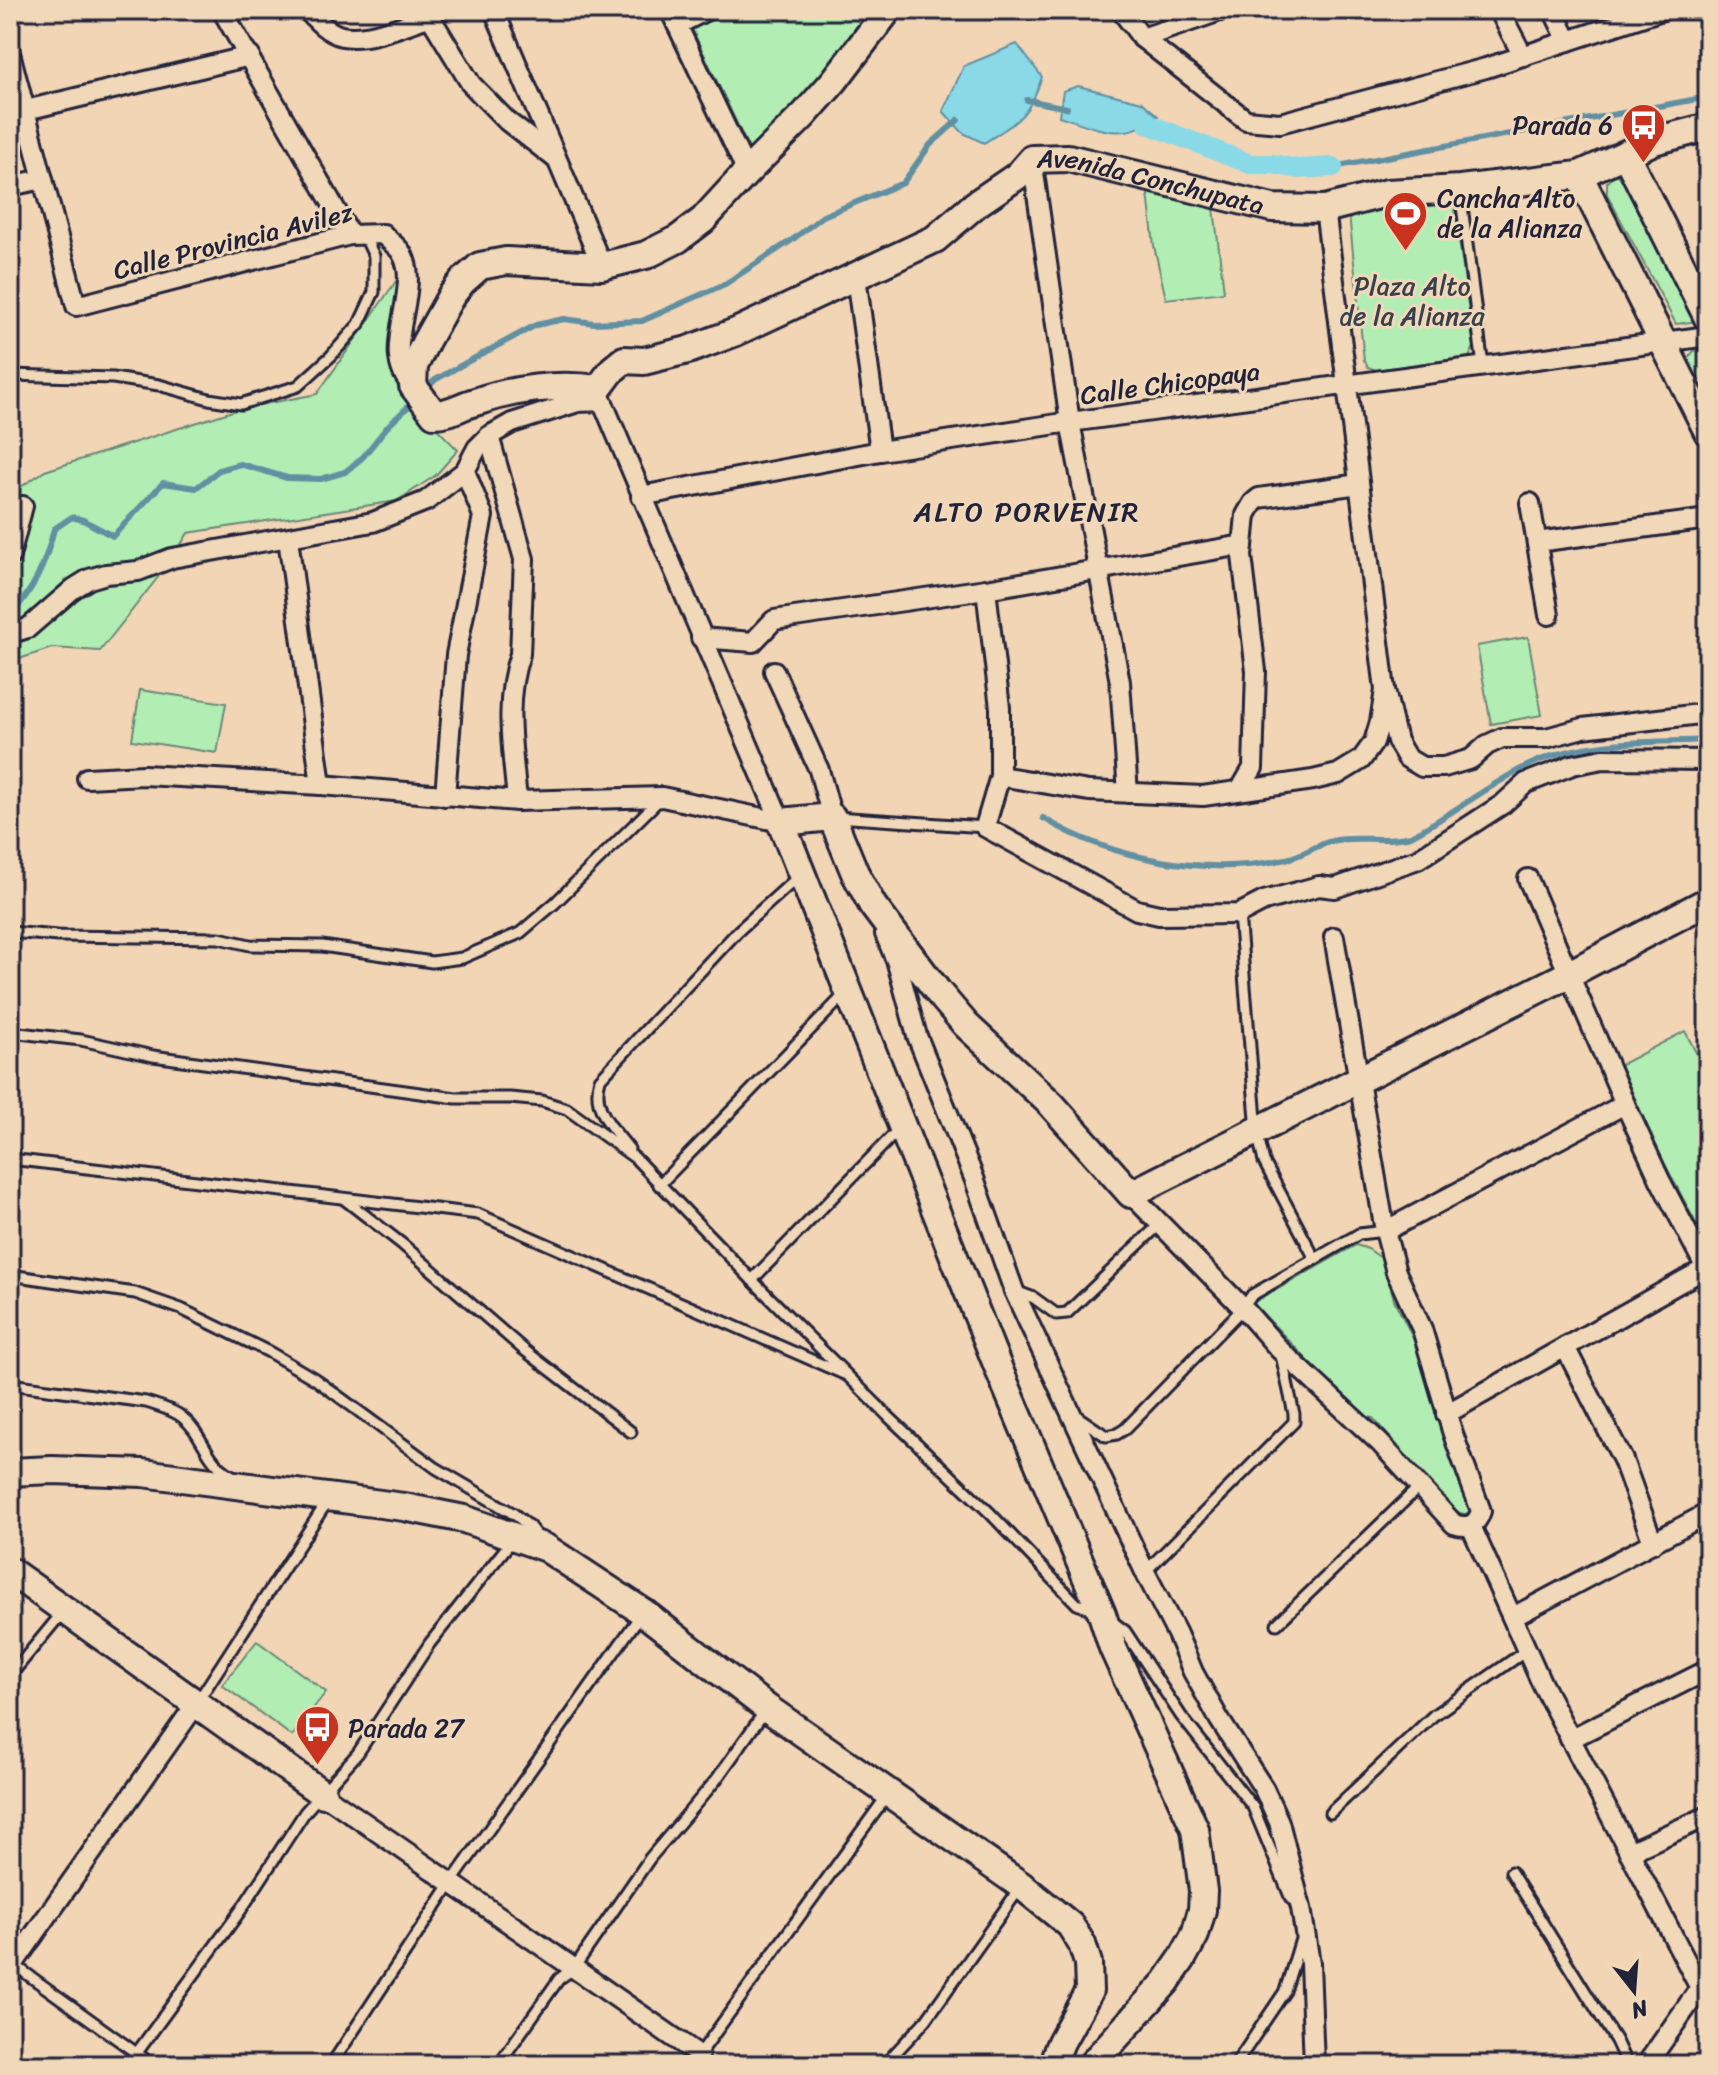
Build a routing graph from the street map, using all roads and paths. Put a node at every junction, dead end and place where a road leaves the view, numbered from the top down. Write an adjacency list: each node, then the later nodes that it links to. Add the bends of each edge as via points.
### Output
1 (222, 10): 16 (street)
2 (307, 10): 11 (street, via 340,36 360,37)
3 (494, 10): 22 (street)
4 (707, 10): 12 (street)
5 (888, 10): 23 (street, via 834,81)
6 (1121, 10): 13 (street)
7 (1223, 10): 13 (street)
8 (1499, 10): 17 (street)
9 (1553, 10): 14 (street)
10 (1662, 10): 14 (street)
11 (427, 14): 22 (street, via 492,108)
12 (673, 18): 23 (street)
13 (1142, 38): 17 (street, via 1246,120 1280,123)
14 (1568, 41): 17 (street)
15 (10, 53): 18 (street)
16 (250, 56): 18 (street); 29 (street)
17 (1523, 56)
18 (26, 110): 25 (street)
19 (1708, 127): 20 (street, Avenida Conchupata, via 1654,141)
20 (1626, 155): 24 (street, Avenida Conchupata); 32 (street)
21 (1032, 159): 28 (street, Avenida Conchupata, via 1068,158 1272,208); 31 (street, Avenida Conchupata, via 935,239); 40 (street)
22 (558, 161): 30 (street)
23 (747, 172): 30 (street, via 678,239 646,255)
24 (1579, 175): 27 (street, Avenida Conchupata); 34 (street)
25 (43, 179): 26 (street); 29 (street, Calle Provincia Avilez, via 76,306)
26 (10, 186)
27 (1460, 189): 28 (street, Avenida Conchupata, via 1387,193); 35 (lane)
28 (1325, 209): 37 (street)
29 (357, 235): 36 (lane, via 374,256 374,292 359,324 298,386 241,404 113,378); 38 (street, Calle Provincia Avilez, via 383,234 401,253 408,274 399,360 403,377)
30 (602, 266): 38 (street, via 506,261 480,266 451,296 414,366)
31 (856, 277): 39 (street, Avenida Conchupata, via 700,345 644,361 624,360); 43 (street)
32 (1708, 318)
33 (1708, 336): 34 (street, Calle Chicopaya)
34 (1662, 344): 35 (street, Calle Chicopaya); 41 (street)
35 (1483, 366): 37 (street, Calle Chicopaya)
36 (10, 375)
37 (1348, 385): 40 (street, Calle Chicopaya); 45 (street)
38 (413, 386): 39 (street, via 434,414 533,389 576,386)
39 (600, 395): 42 (street, via 512,423); 46 (street)
40 (1070, 422): 43 (street, Calle Chicopaya); 54 (street)
41 (1708, 432)
42 (489, 436): 44 (street); 70 (street, via 524,559 520,654 509,710)
43 (880, 451): 46 (street, Calle Chicopaya)
44 (465, 471): 50 (street, via 426,501 373,522); 68 (street, via 483,516 456,655)
45 (1359, 484): 52 (street, via 1259,498 1246,515); 60 (street)
46 (641, 496): 58 (street)
47 (1530, 503): 51 (street)
48 (23, 506): 53 (street)
49 (1708, 519): 51 (street)
50 (288, 538): 57 (street, via 89,579 28,628); 65 (street)
51 (1537, 542): 56 (street)
52 (1243, 545): 54 (street); 66 (street, via 1256,671 1253,768)
53 (10, 556)
54 (1098, 570): 55 (street); 67 (street, via 1120,682)
55 (986, 589): 58 (street, via 774,620 753,642); 63 (street, via 1000,708)
56 (1549, 615)
57 (10, 631)
58 (701, 638): 72 (street)
59 (774, 671): 71 (street, via 819,770)
60 (1385, 690): 61 (street, via 1397,741 1407,758 1422,767 1471,759 1502,738 1546,738 1583,728); 66 (street, via 1374,742 1361,760 1338,774)
61 (1708, 713)
62 (1708, 760): 78 (street, via 1603,759 1572,765 1526,783 1418,859 1335,888 1319,886 1264,901)
63 (1000, 776): 67 (street); 73 (street)
64 (87, 778): 65 (street, via 144,775)
65 (321, 785): 68 (street)
66 (1240, 790): 67 (street, via 1203,796)
67 (1128, 793)
68 (445, 796): 70 (street)
69 (662, 797): 70 (street); 72 (street); 79 (lane, via 527,928 447,962 219,938)
70 (517, 801)
71 (832, 817): 72 (street); 73 (lane); 77 (street)
72 (781, 822): 74 (street)
73 (985, 827): 78 (street, via 1137,910 1159,915)
74 (801, 874): 82 (street); 88 (lane, via 738,931 600,1079 600,1110)
75 (1528, 879): 81 (street)
76 (1708, 901): 81 (street)
77 (873, 906): 91 (street, via 966,1025 1051,1104); 99 (street)
78 (1239, 914): 87 (lane)
79 (10, 932)
80 (1334, 937): 84 (street)
81 (1569, 974): 84 (street); 85 (street)
82 (848, 991): 86 (street); 90 (lane)
83 (10, 1032): 88 (lane, via 456,1098 542,1101 567,1109)
84 (1359, 1080): 87 (street); 94 (street)
85 (1625, 1104): 94 (street); 96 (street)
86 (902, 1126): 98 (lane); 121 (street)
87 (1257, 1131): 91 (street); 95 (lane, via 1264,1162)
88 (635, 1158): 90 (lane)
89 (10, 1159): 92 (lane)
90 (659, 1185): 98 (lane)
91 (1131, 1194): 93 (street)
92 (344, 1199): 103 (lane, via 478,1214); 107 (lane)
93 (1160, 1224): 99 (lane, via 1067,1313 1056,1314); 100 (street)
94 (1385, 1231): 95 (lane, via 1359,1234); 106 (street, via 1396,1272 1422,1329)
95 (1315, 1259): 100 (lane, via 1252,1295)
96 (1707, 1270): 101 (street)
97 (10, 1275): 116 (lane, via 135,1293 269,1352 315,1379 436,1468 514,1514)
98 (752, 1280): 103 (lane)
99 (1014, 1291): 105 (street)
100 (1243, 1308): 102 (street); 105 (lane, via 1117,1434 1106,1436)
101 (1565, 1347): 106 (street); 115 (street, via 1623,1460)
102 (1280, 1350): 109 (street); 118 (lane, via 1294,1422)
103 (852, 1378): 121 (lane, via 1077,1604)
104 (10, 1384): 110 (lane, via 167,1409 191,1426 217,1468)
105 (1068, 1410): 118 (street)
106 (1446, 1414): 113 (street, via 1481,1511)
107 (631, 1432)
108 (10, 1472): 110 (street, via 143,1473)
109 (1420, 1486): 113 (street, via 1454,1524); 123 (lane)
110 (259, 1489): 111 (street)
111 (329, 1499): 114 (street, via 404,1507); 127 (lane)
112 (1708, 1513): 115 (street)
113 (1471, 1526): 122 (street)
114 (516, 1535): 116 (street); 131 (lane, via 430,1643 358,1753)
115 (1653, 1543): 122 (street)
116 (546, 1548): 120 (street)
117 (10, 1571): 119 (street)
118 (1145, 1572): 138 (street, via 1193,1672 1279,1822)
119 (64, 1610): 126 (lane); 127 (street)
120 (643, 1612): 128 (street); 136 (lane)
121 (1102, 1614): 138 (lane, via 1125,1631 1181,1716 1253,1807); 150 (street, via 1195,1829 1203,1891 1195,1935 1182,1959)
122 (1513, 1617): 124 (street)
123 (1277, 1624)
124 (1527, 1650): 129 (street); 132 (lane, via 1434,1715)
125 (1708, 1670): 129 (street)
126 (10, 1676)
127 (196, 1704): 131 (street); 139 (street)
128 (767, 1708): 130 (street); 140 (lane, via 716,1780 650,1858)
129 (1570, 1739): 134 (street)
130 (889, 1793): 137 (street); 143 (lane)
131 (323, 1794): 136 (street); 142 (lane, via 305,1812)
132 (1330, 1813)
133 (1708, 1816): 134 (street)
134 (1629, 1852): 141 (street)
135 (1511, 1872): 153 (lane)
136 (451, 1883): 140 (street); 146 (lane)
137 (1022, 1886): 148 (lane, via 926,2020); 149 (street, via 1070,1925 1088,1963 1089,1991 1061,2042)
138 (1303, 1931): 151 (lane, via 1285,1991); 152 (street, via 1310,1963)
139 (11, 1965): 142 (lane)
140 (574, 1968): 143 (street); 147 (lane, via 559,1979)
141 (1704, 1986): 154 (street)
142 (136, 2053): 144 (lane); 145 (lane)
143 (696, 2060)
144 (128, 2065)
145 (153, 2065)
146 (331, 2065)
147 (498, 2065)
148 (884, 2065)
149 (1057, 2065)
150 (1091, 2065)
151 (1235, 2065)
152 (1314, 2065)
153 (1627, 2065)
154 (1646, 2065)

